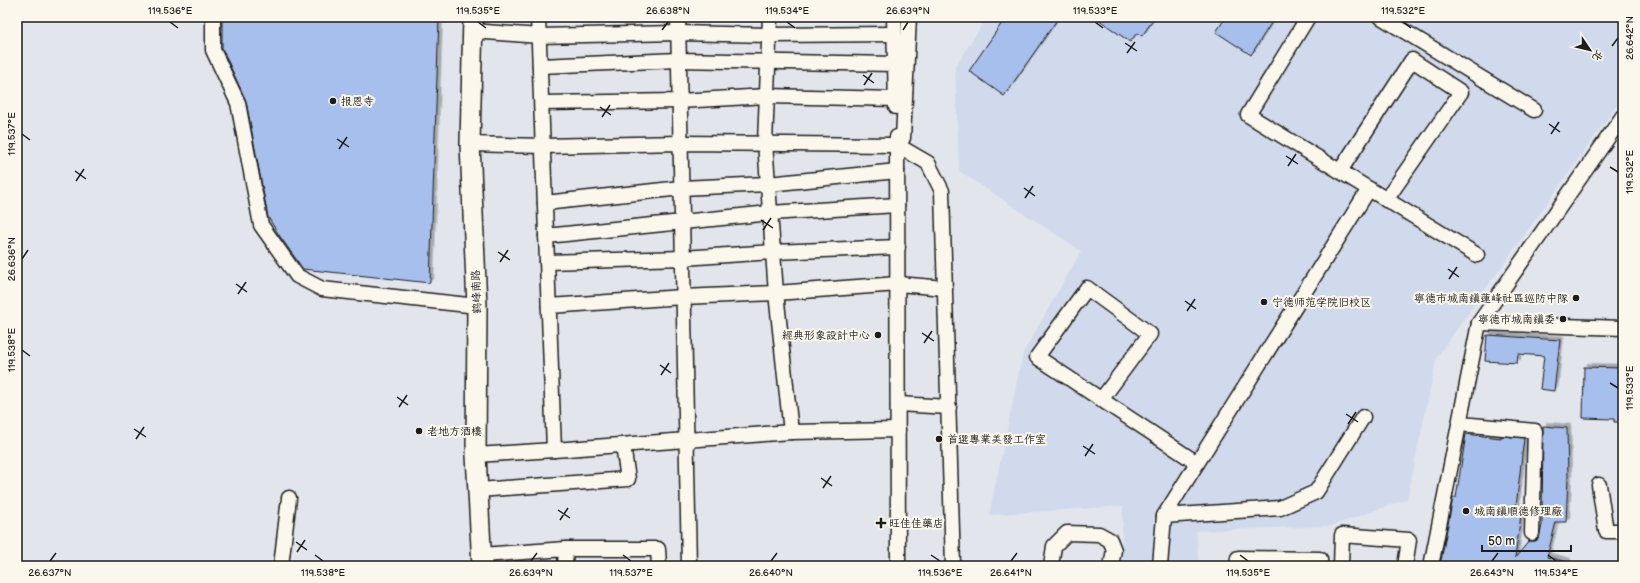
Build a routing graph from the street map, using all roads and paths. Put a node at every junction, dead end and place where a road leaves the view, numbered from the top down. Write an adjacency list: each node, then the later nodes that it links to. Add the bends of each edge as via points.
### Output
1 (213, 17): 49 (street, via 213,50 238,103 261,225 296,276 322,289)
2 (538, 17): 13 (street)
3 (678, 17): 10 (street)
4 (770, 17): 12 (street)
5 (894, 17): 11 (street)
6 (909, 17): 27 (street, via 903,138)
7 (1308, 17): 30 (street, via 1248,115)
8 (1381, 17): 22 (street)
9 (473, 24): 13 (street); 26 (street, 鹤峰南路)
10 (678, 33): 12 (street); 13 (street); 14 (street)
11 (894, 34): 12 (street); 16 (street)
12 (769, 35): 15 (street)
13 (539, 36): 17 (street)
14 (678, 60): 15 (street); 17 (street); 20 (street)
15 (768, 62): 16 (street); 18 (street)
16 (895, 64): 19 (street)
17 (540, 66): 21 (street)
18 (767, 96): 19 (street); 20 (street); 25 (street)
19 (896, 99): 27 (street)
20 (679, 102): 21 (street); 24 (street)
21 (542, 103): 28 (street)
22 (1534, 110)
23 (1623, 116): 51 (street)
24 (680, 143): 25 (street); 28 (street); 32 (street)
25 (765, 143): 27 (street); 31 (street)
26 (470, 144): 28 (street); 49 (street, 鹤峰南路)
27 (897, 145): 29 (street); 46 (street, via 928,163 942,191)
28 (543, 146): 35 (street)
29 (897, 171): 31 (street); 36 (street)
30 (1340, 171): 33 (street); 34 (street, via 1412,60 1460,92)
31 (768, 184): 32 (street); 37 (street)
32 (681, 188): 35 (street); 38 (street)
33 (1369, 189): 34 (street); 64 (street)
34 (1386, 200): 42 (street)
35 (545, 203): 39 (street)
36 (897, 205): 37 (street); 40 (street)
37 (770, 213): 38 (street); 41 (street)
38 (682, 221): 39 (street); 43 (street)
39 (546, 236): 44 (street)
40 (898, 247): 41 (street); 45 (street)
41 (773, 252): 43 (street); 47 (street)
42 (1477, 255)
43 (682, 258): 44 (street); 48 (street)
44 (548, 262): 50 (street)
45 (898, 284): 46 (street); 47 (street); 54 (street)
46 (945, 288): 55 (street)
47 (776, 293): 48 (street); 59 (street)
48 (683, 297): 50 (street); 60 (street)
49 (477, 306): 63 (street, 鹤峰南路)
50 (549, 306): 62 (street)
51 (1479, 324): 52 (street); 57 (street)
52 (1623, 328)
53 (1101, 400): 53 (street, via 1037,357 1087,288 1150,334); 64 (street)
54 (898, 404): 55 (street); 58 (street)
55 (949, 407): 78 (street)
56 (1363, 417): 68 (street, via 1316,492 1280,508)
57 (1461, 424): 70 (street, via 1535,431); 86 (street)
58 (898, 430): 59 (street); 77 (street)
59 (792, 432): 60 (street)
60 (686, 440): 61 (street); 76 (street)
61 (623, 445): 62 (street); 66 (street, via 628,479)
62 (554, 450): 63 (street)
63 (476, 455): 66 (street, 鹤峰南路)
64 (1197, 464): 68 (street)
65 (1599, 485): 69 (street, via 1606,531)
66 (479, 490): 72 (street, 鹤峰南路)
67 (289, 498): 73 (street)
68 (1164, 516): 81 (street)
69 (1623, 531)
70 (1532, 533)
71 (566, 549): 72 (street); 74 (street); 75 (street, via 658,549)
72 (482, 561)
73 (281, 566)
74 (565, 566)
75 (659, 566)
76 (689, 566)
77 (898, 566)
78 (953, 566)
79 (1051, 566): 80 (street, via 1054,546 1067,533 1099,534 1110,540 1114,550)
80 (1112, 566)
81 (1160, 566)
82 (1237, 566): 83 (street, via 1238,558 1320,559)
83 (1320, 566)
84 (1341, 566): 85 (street, via 1342,534 1409,540)
85 (1405, 566)
86 (1432, 566)

